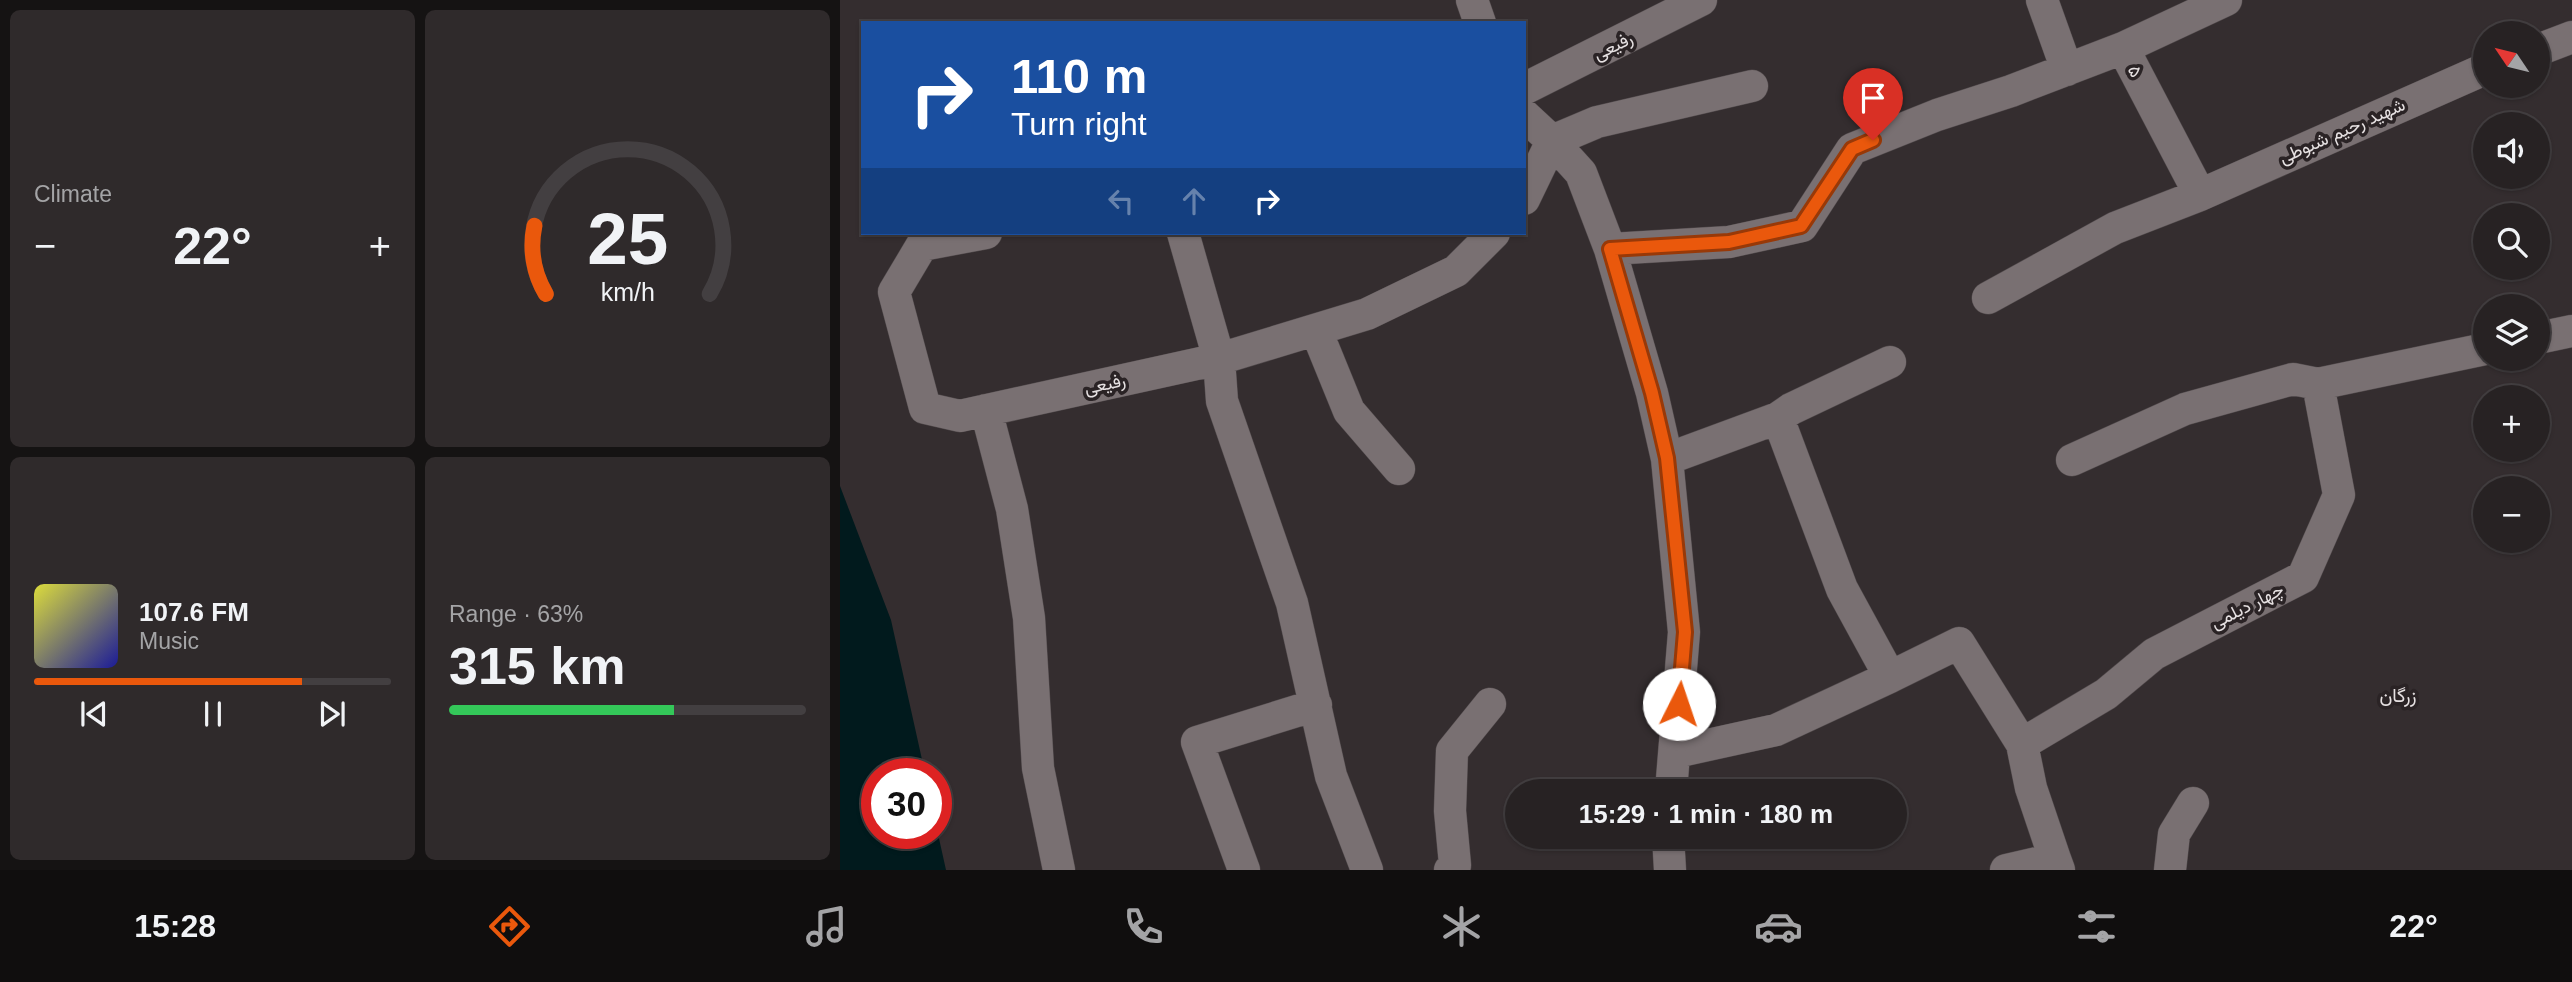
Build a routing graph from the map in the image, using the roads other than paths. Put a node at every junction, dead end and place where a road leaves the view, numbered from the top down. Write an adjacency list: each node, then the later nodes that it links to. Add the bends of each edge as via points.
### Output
1 (1472, 0): 5 (street)
2 (1701, 0): 12 (street, رفیعی)
3 (2042, 0): 9 (street)
4 (2226, 0): 8 (street, ۵)
5 (1479, 21)
6 (2572, 37): 7 (street)
7 (2550, 45)
8 (2123, 48): 9 (street); 16 (street, ۵)
9 (2067, 70): 20 (street, via 1852,149 1801,226 1729,242)
10 (2473, 74): 16 (street, شهید رحیم شبوطی)
11 (1752, 86): 14 (street, via 1597,122)
12 (1526, 88)
13 (1526, 116): 14 (street)
14 (1552, 141): 15 (street); 20 (street, via 1581,173)
15 (1526, 195)
16 (2200, 195): 21 (street, شهید رحیم شبوطی, via 2115,228)
17 (975, 235): 29 (street, رفیعی, via 922,245 894,292 925,408 960,416)
18 (1184, 235): 26 (street)
19 (1492, 235): 22 (street, رفیعی, via 1456,271 1367,314)
20 (1610, 249): 31 (street)
21 (1988, 298)
22 (1316, 330): 26 (street, رفیعی); 33 (street, via 1349,411)
23 (2572, 331): 24 (street)
24 (2550, 336)
25 (2473, 352): 28 (street)
26 (1219, 359): 29 (street, رفیعی); 36 (street, via 1222,401 1292,603)
27 (1889, 362): 30 (street)
28 (2318, 384): 32 (street, via 2293,379 2185,409); 37 (street, چهار دیلمی, via 2339,495 2303,577 2154,654 2106,694)
29 (986, 410): 43 (street, via 1012,509 1029,618 1038,768)
30 (1778, 418): 31 (street); 34 (street, via 1842,589)
31 (1667, 458): 38 (street, via 1685,632)
32 (2072, 460)
33 (1399, 469)
34 (1890, 677): 37 (street, via 1959,643); 38 (street, via 1776,730)
35 (1490, 704): 46 (street, via 1452,751 1450,811 1455,865)
36 (1316, 705): 44 (street, via 1198,742); 45 (street, via 1331,776)
37 (2022, 744): 42 (street, via 2031,788)
38 (1676, 752): 39 (street)
39 (1673, 779)
40 (2193, 803): 49 (street, via 2174,834)
41 (1669, 849): 47 (street)
42 (2057, 865): 48 (street)
43 (1059, 870)
44 (1244, 870)
45 (1367, 870)
46 (1450, 870)
47 (1670, 870)
48 (2006, 870)
49 (2170, 870)

